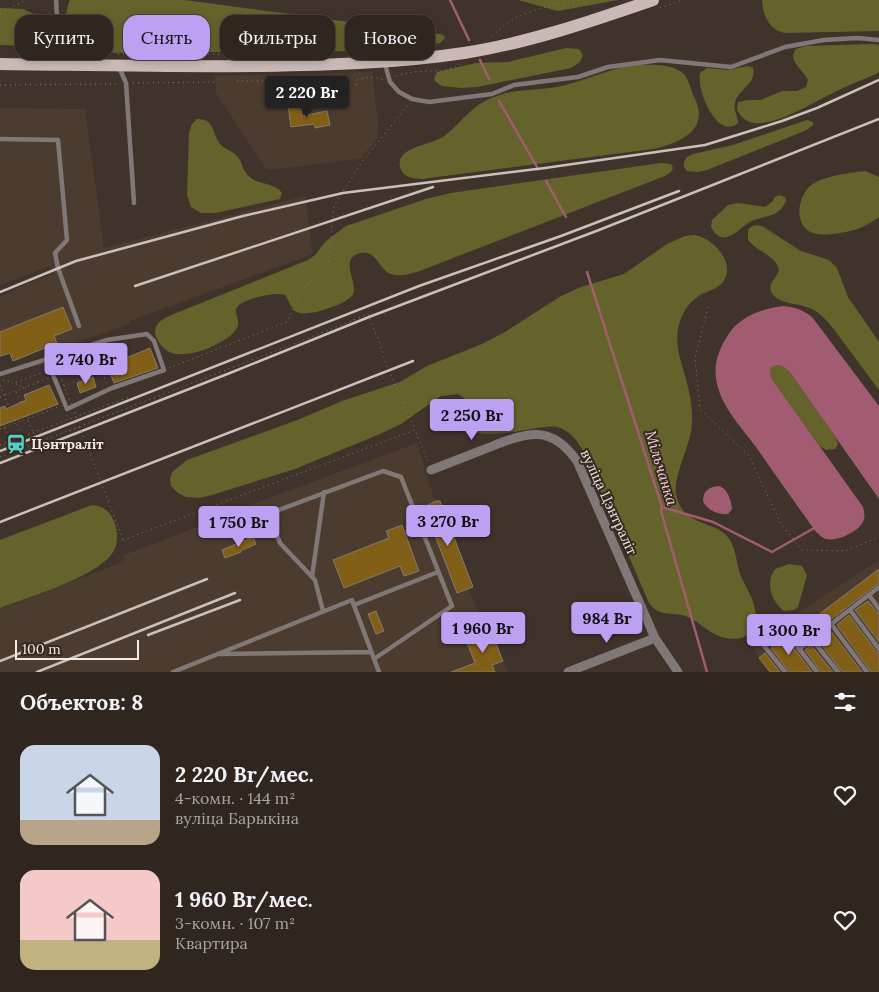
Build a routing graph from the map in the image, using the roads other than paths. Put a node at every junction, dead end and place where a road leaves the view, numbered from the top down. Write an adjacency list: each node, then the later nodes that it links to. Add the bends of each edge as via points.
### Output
1 (56, 0): 7 (lane)
2 (653, 0): 5 (main road, via 580,24 484,49)
3 (879, 40): 5 (lane, via 824,40 795,45 731,67 660,60 608,67 569,78 514,86 492,94 429,102 412,99 399,92 389,80)
4 (116, 60): 5 (main road, via 324,65); 7 (main road); 9 (lane, via 126,83)
5 (384, 62)
6 (0, 64): 7 (main road)
7 (62, 65)
8 (0, 140): 10 (lane, via 58,140 67,240 55,253)
9 (134, 204)
10 (79, 326)
11 (47, 360): 11 (lane, via 107,340 147,334 154,340 164,370 112,388 67,409); 12 (lane)
12 (0, 374)
13 (432, 470): 24 (street, вуліца Цэнтраліт, via 521,435 540,435 567,446 577,461)
14 (324, 492): 15 (lane, via 383,471 400,477); 16 (lane); 16 (lane, via 268,514 280,544)
15 (438, 572): 19 (lane); 30 (lane, via 452,606)
16 (312, 576): 22 (lane)
17 (879, 588): 18 (lane)
18 (869, 595): 20 (lane); 21 (lane)
19 (354, 605): 22 (lane, via 352,600); 28 (lane)
20 (879, 609)
21 (850, 610): 23 (lane); 27 (lane)
22 (323, 611): 29 (lane)
23 (831, 624): 25 (lane); 38 (lane)
24 (655, 638): 33 (street); 34 (street, вуліца Цэнтраліт)
25 (812, 639): 26 (lane); 37 (lane)
26 (799, 649): 35 (lane, via 783,628 761,642); 36 (lane)
27 (879, 649)
28 (371, 652): 29 (lane); 30 (lane)
29 (218, 654): 31 (lane)
30 (374, 659): 32 (lane)
31 (172, 672)
32 (378, 672)
33 (568, 672)
34 (678, 672)
35 (785, 672)
36 (817, 672)
37 (838, 672)
38 (867, 672)

